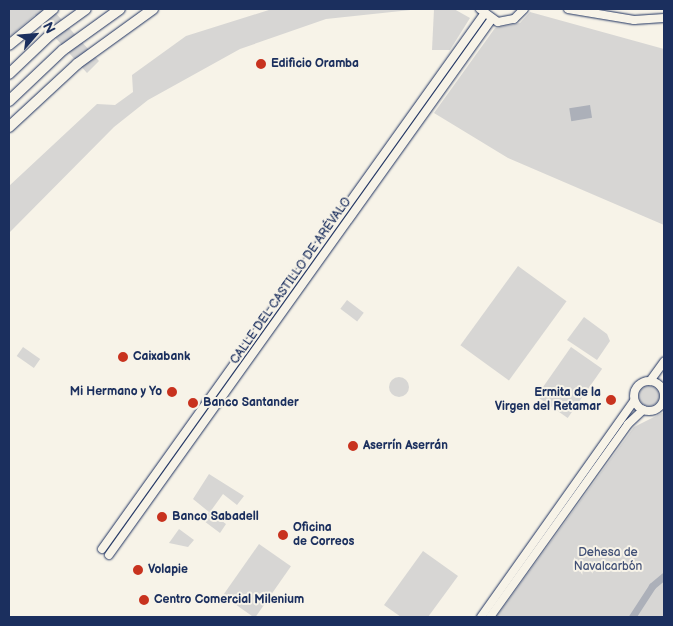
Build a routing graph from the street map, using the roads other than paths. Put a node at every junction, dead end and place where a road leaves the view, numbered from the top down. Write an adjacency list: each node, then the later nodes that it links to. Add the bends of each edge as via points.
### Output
1 (52, 9): 11 (highway)
2 (86, 9): 13 (highway, via 50,35)
3 (120, 9): 14 (highway, via 63,50)
4 (153, 9): 12 (highway)
5 (162, 9): 12 (highway)
6 (524, 9): 10 (street, via 506,22)
7 (568, 9): 9 (street, via 634,20)
8 (482, 11): 10 (street); 23 (street, CALLE DEL CASTILLO DE ARÉVALO)
9 (664, 18)
10 (491, 20): 24 (street, CALLE DEL CASTILLO DE ARÉVALO)
11 (9, 46)
12 (96, 49): 15 (highway)
13 (9, 74)
14 (9, 101)
15 (9, 127)
16 (664, 362): 18 (street)
17 (664, 377): 19 (street)
18 (650, 380): 19 (street); 20 (street, via 638,385)
19 (660, 386): 21 (street, via 664,396)
20 (634, 400): 22 (street); 25 (street)
21 (662, 406): 22 (street, via 653,411)
22 (643, 410): 26 (street, via 628,424)
23 (102, 549)
24 (109, 555)
25 (482, 617)
26 (490, 617)

